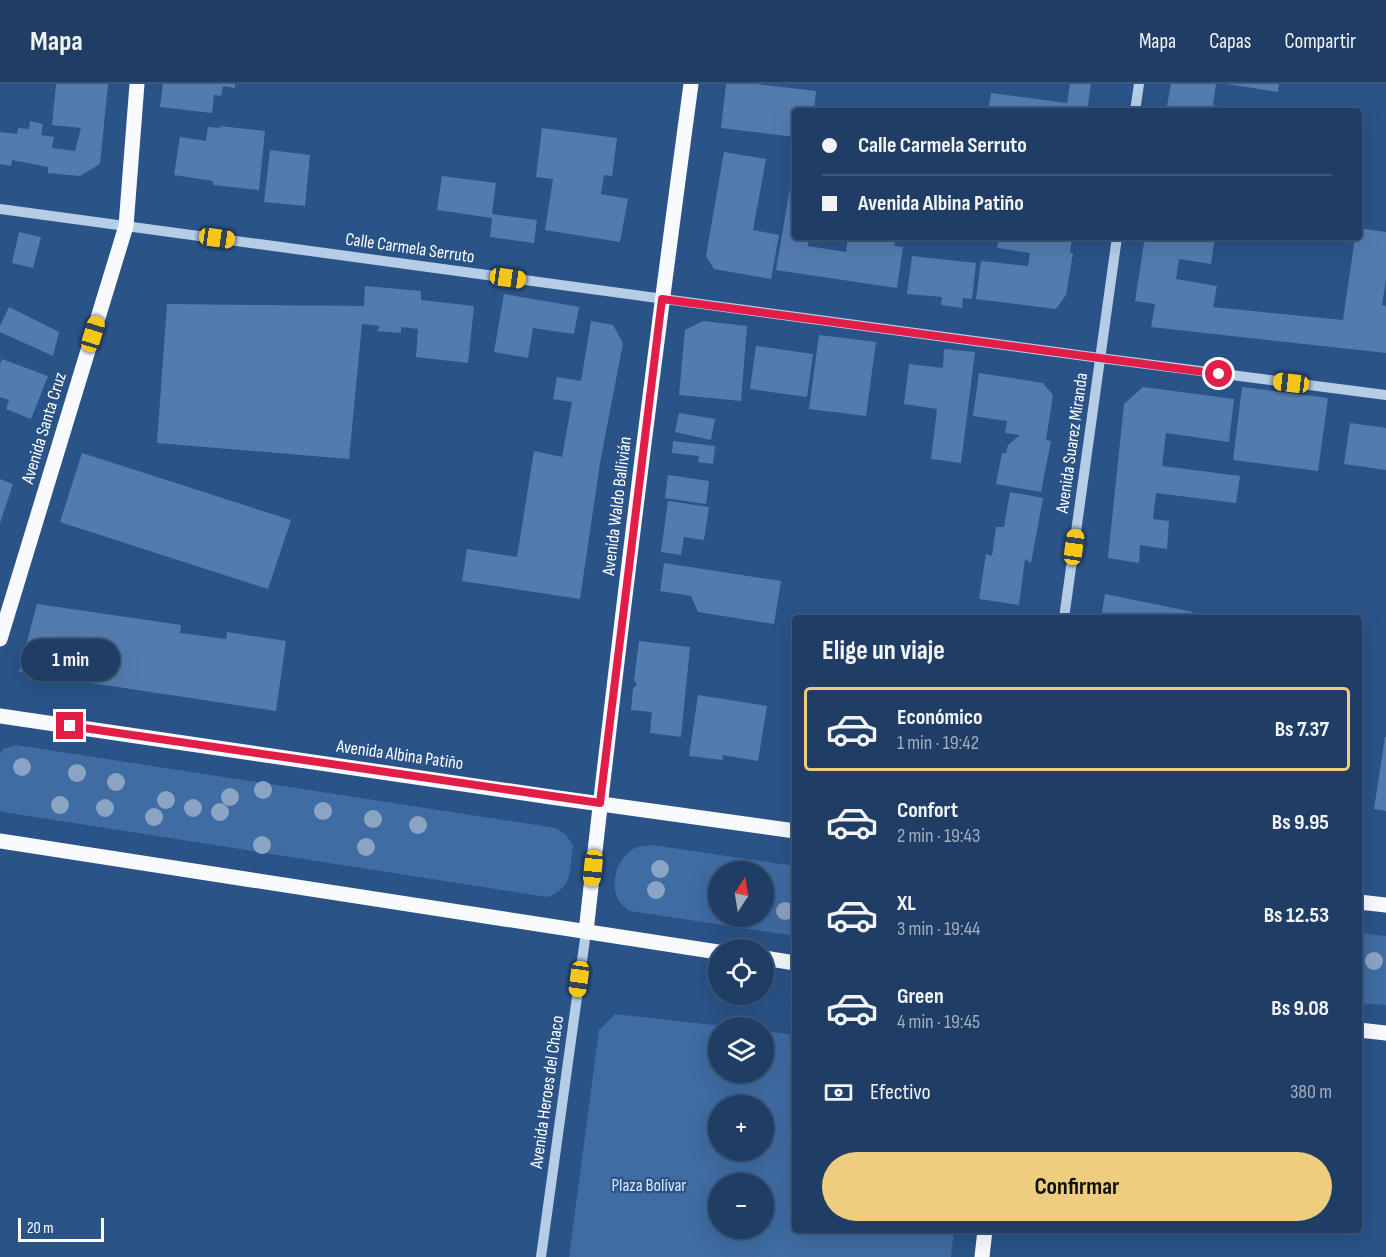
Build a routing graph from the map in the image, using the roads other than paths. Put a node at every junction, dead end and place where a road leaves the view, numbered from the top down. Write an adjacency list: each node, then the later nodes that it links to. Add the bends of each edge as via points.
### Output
1 (137, 84): 6 (main road, Avenida Santa Cruz)
2 (691, 84): 8 (main road, Avenida Waldo Ballivián)
3 (1139, 84): 4 (street)
4 (1135, 108)
5 (0, 209): 6 (street, Calle Carmela Serruto)
6 (126, 226): 8 (street, Calle Carmela Serruto); 12 (main road, Avenida Santa Cruz)
7 (1117, 240): 9 (street, Avenida Suarez Miranda)
8 (662, 299): 9 (street, Calle Carmela Serruto); 14 (main road, Avenida Waldo Ballivián)
9 (1100, 358): 10 (street, Calle Carmela Serruto); 11 (street, Avenida Suarez Miranda)
10 (1386, 395)
11 (1064, 615)
12 (0, 639)
13 (0, 716): 14 (main road, Avenida Albina Patiño)
14 (600, 803): 15 (main road, Avenida Albina Patiño); 19 (main road, Avenida Waldo Ballivián)
15 (792, 831)
16 (0, 841): 19 (main road)
17 (1362, 902): 18 (main road)
18 (1386, 905)
19 (586, 932): 20 (main road); 26 (street, Avenida Heroes del Chaco)
20 (708, 950)
21 (774, 960): 22 (main road)
22 (792, 963)
23 (1362, 1030): 24 (main road)
24 (1386, 1033)
25 (985, 1233): 27 (main road)
26 (541, 1257)
27 (982, 1257)

